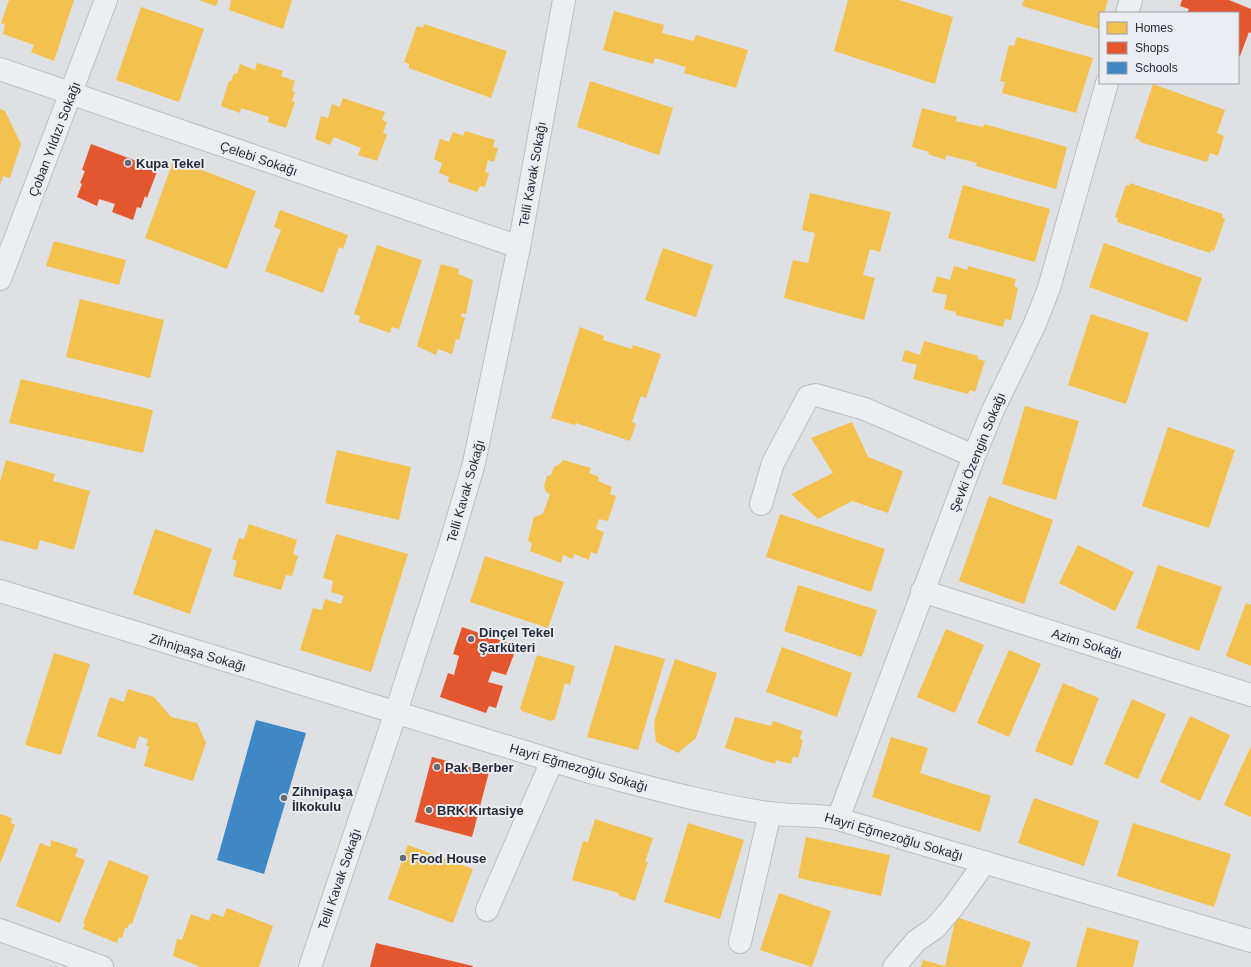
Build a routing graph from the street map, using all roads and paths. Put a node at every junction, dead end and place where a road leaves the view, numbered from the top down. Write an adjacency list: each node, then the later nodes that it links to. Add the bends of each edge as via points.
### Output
1 (106, 0): 7 (street, Çoban Yıldızı Sokağı)
2 (564, 0): 8 (street, Telli Kavak Sokağı)
3 (1131, 0): 4 (street)
4 (1127, 12)
5 (0, 69): 7 (street, Çelebi Sokağı)
6 (1107, 84): 10 (street, Şevki Özengin Sokağı, via 1049,288)
7 (71, 94): 8 (street, Çelebi Sokağı); 9 (street, Çoban Yıldızı Sokağı)
8 (519, 247): 15 (street, Telli Kavak Sokağı, via 474,462 450,546)
9 (0, 279)
10 (974, 456): 11 (street, via 865,409 816,395 808,397 792,425 773,463); 13 (street, Şevki Özengin Sokağı)
11 (761, 504)
12 (0, 591): 15 (street, Zihnipaşa Sokağı)
13 (922, 591): 14 (street, Azim Sokağı); 18 (street, Şevki Özengin Sokağı)
14 (1251, 695)
15 (396, 712): 16 (street, Hayri Eğmezoğlu Sokağı); 25 (street, Telli Kavak Sokağı)
16 (552, 760): 17 (street, Hayri Eğmezoğlu Sokağı, via 647,787); 20 (street)
17 (770, 813): 18 (street, Hayri Eğmezoğlu Sokağı, via 819,814); 23 (street)
18 (838, 819): 19 (street, Hayri Eğmezoğlu Sokağı)
19 (985, 862): 22 (street, Hayri Eğmezoğlu Sokağı); 26 (street, via 935,928 916,941)
20 (487, 910)
21 (0, 930): 24 (street)
22 (1251, 941)
23 (740, 942)
24 (102, 967)
25 (310, 967)
26 (894, 967)

